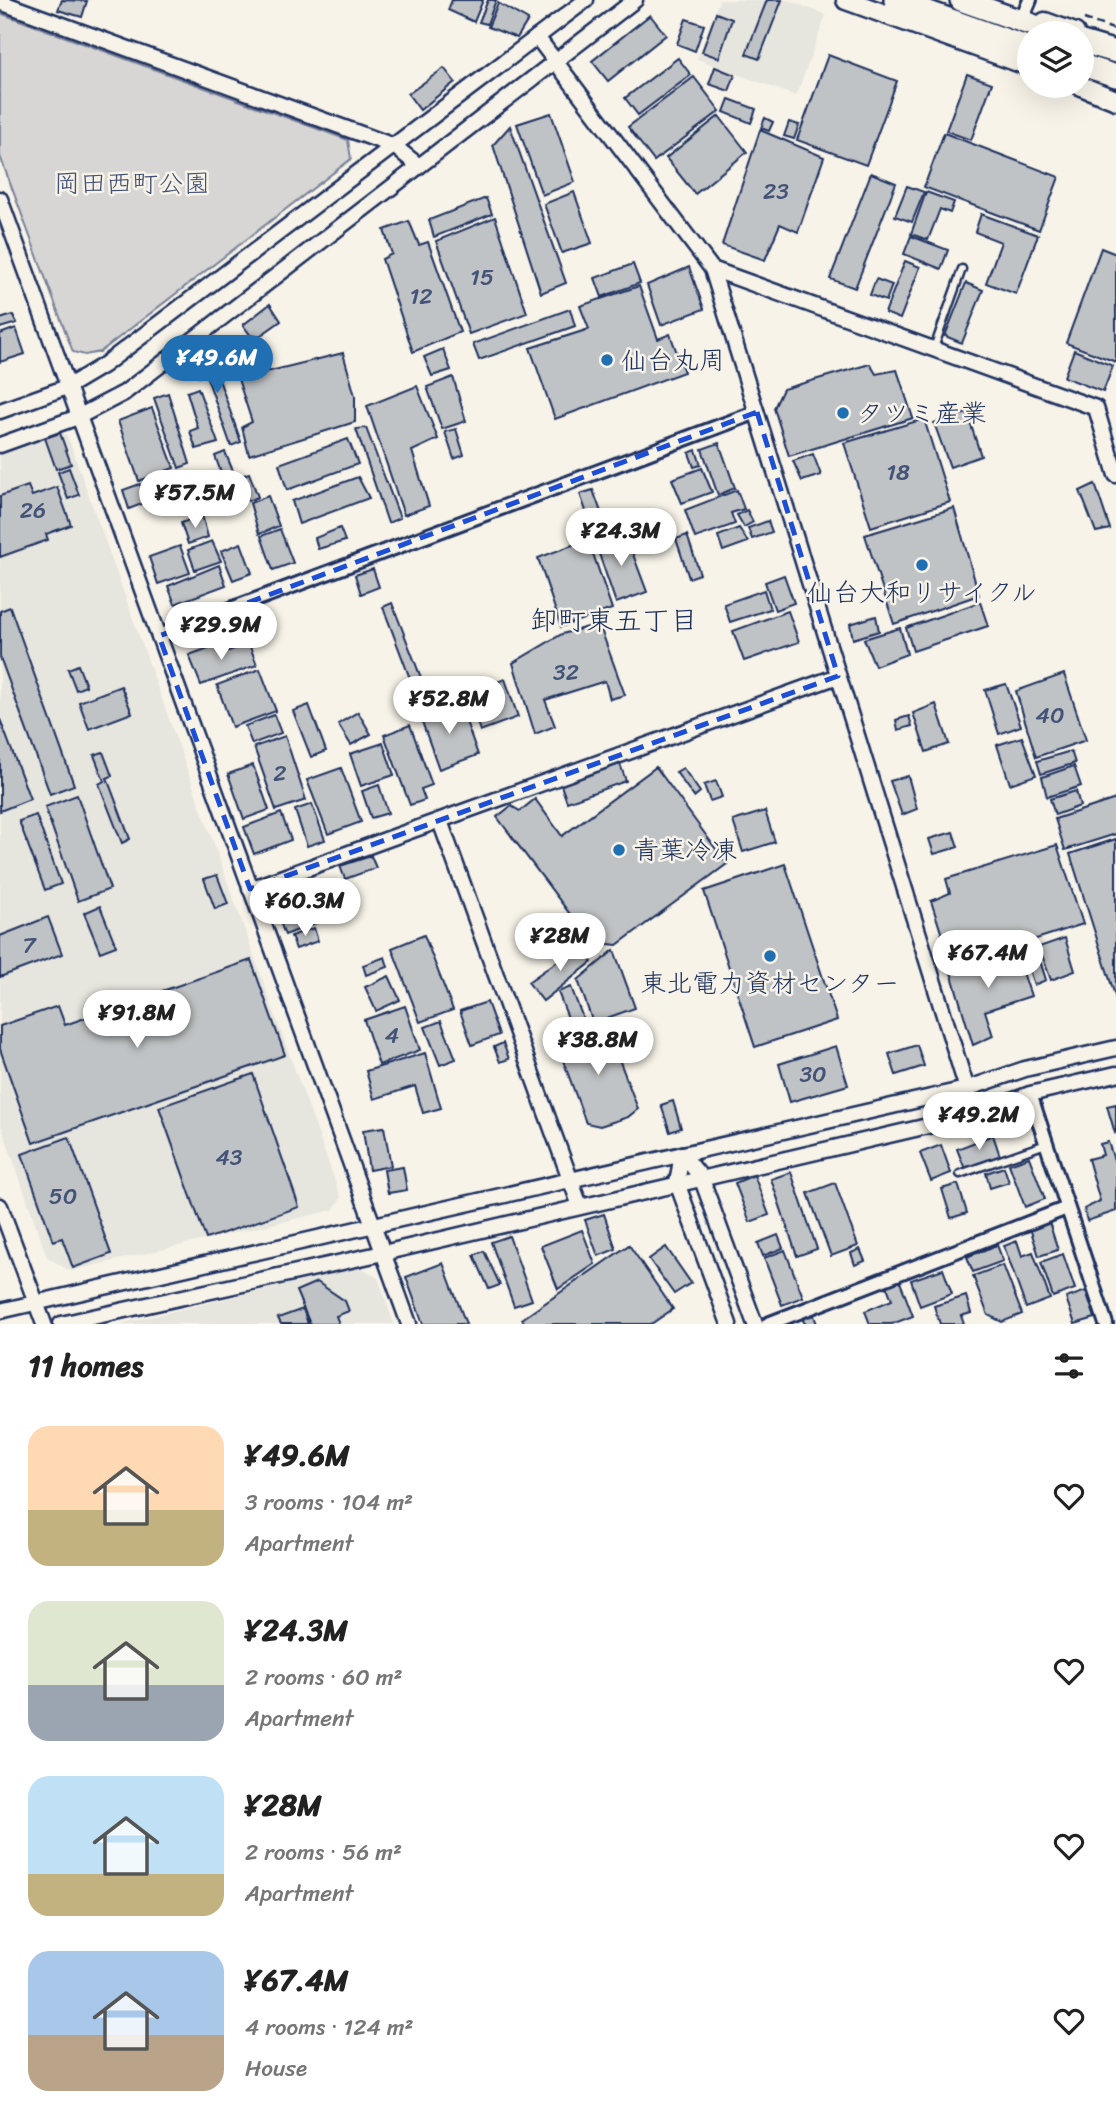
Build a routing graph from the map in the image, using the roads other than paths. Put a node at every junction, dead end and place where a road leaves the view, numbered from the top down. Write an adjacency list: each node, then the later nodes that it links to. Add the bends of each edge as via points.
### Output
1 (586, 0): 11 (street)
2 (635, 0): 16 (street)
3 (845, 0): 17 (main road)
4 (895, 0): 13 (highway)
5 (961, 0): 9 (highway)
6 (985, 0): 8 (main road)
7 (0, 2): 22 (street)
8 (1027, 7): 10 (main road)
9 (1021, 21)
10 (1053, 21)
11 (537, 37): 16 (street); 22 (street)
12 (1094, 41): 15 (main road)
13 (1017, 44)
14 (1094, 45): 15 (highway)
15 (1116, 51)
16 (555, 62): 23 (street); 25 (street)
17 (1017, 62)
18 (1094, 69): 19 (highway)
19 (1116, 76)
20 (1094, 91): 21 (main road)
21 (1116, 100)
22 (394, 146): 23 (street); 28 (street, via 104,365)
23 (419, 166): 31 (street, via 124,393)
24 (0, 199): 28 (street)
25 (712, 269): 27 (street); 30 (street)
26 (962, 269): 27 (lane)
27 (934, 350): 33 (street, via 1096,408)
28 (67, 387): 29 (street); 31 (street)
29 (0, 411)
30 (757, 412): 34 (street); 35 (street)
31 (78, 417): 32 (street); 34 (street)
32 (0, 445)
33 (1116, 475)
34 (159, 636): 37 (street)
35 (838, 676): 36 (street); 40 (street)
36 (440, 821): 37 (street); 47 (street)
37 (250, 889): 52 (street)
38 (1116, 1048): 40 (street, via 1025,1069)
39 (1116, 1074): 41 (street)
40 (967, 1089): 42 (street); 44 (street)
41 (1030, 1094): 42 (street); 43 (street)
42 (975, 1115): 46 (street)
43 (1046, 1144): 45 (lane); 51 (street)
44 (682, 1154): 46 (street); 47 (street); 48 (street)
45 (960, 1174)
46 (701, 1177): 48 (street); 61 (street)
47 (570, 1180): 50 (street); 52 (street)
48 (677, 1183): 50 (street); 60 (street)
49 (0, 1206): 54 (street)
50 (580, 1206): 53 (street)
51 (1067, 1208): 62 (street); 63 (street)
52 (373, 1226): 53 (street); 54 (street)
53 (383, 1253): 58 (street); 59 (street)
54 (35, 1302): 55 (street); 57 (street)
55 (0, 1313): 56 (street)
56 (3, 1324)
57 (44, 1324)
58 (61, 1324)
59 (409, 1324)
60 (729, 1324)
61 (755, 1324)
62 (768, 1324)
63 (1106, 1324)

